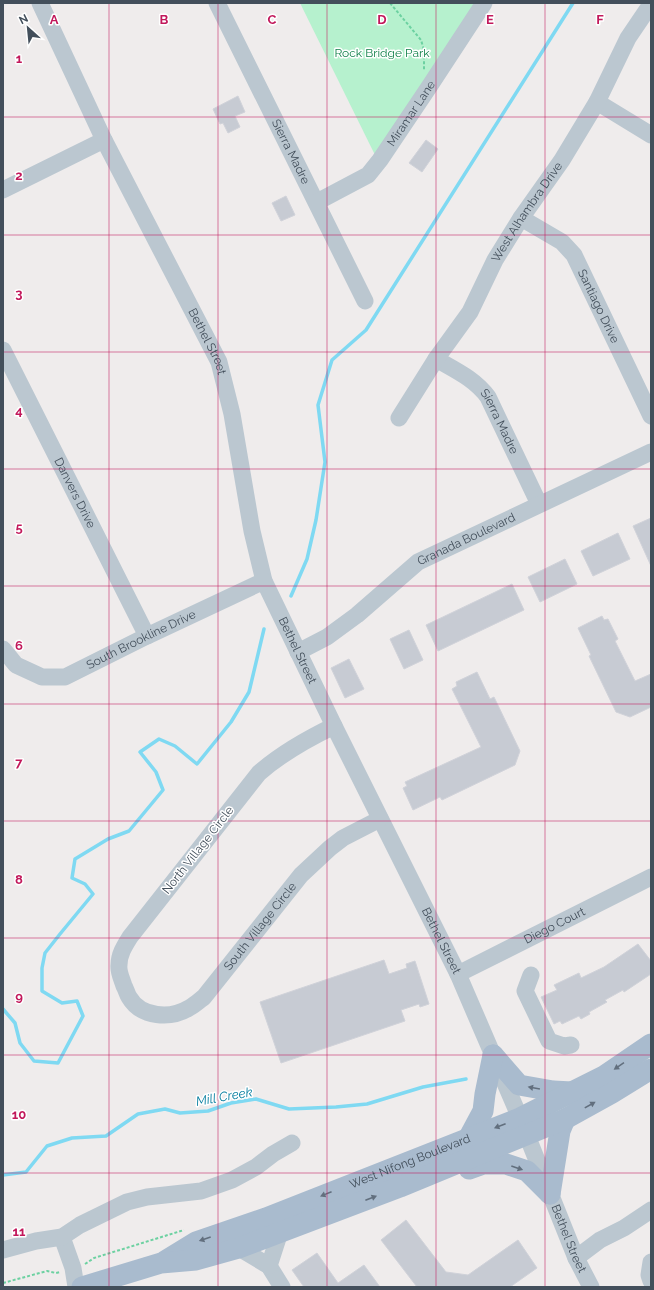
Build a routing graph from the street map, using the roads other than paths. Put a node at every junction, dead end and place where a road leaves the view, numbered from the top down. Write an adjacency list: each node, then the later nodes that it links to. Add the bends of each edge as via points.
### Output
1 (40, 3): 7 (street, Bethel Street)
2 (216, 3): 9 (street, Sierra Madre)
3 (484, 3): 9 (street, Miramar Lane, via 430,87 368,175)
4 (651, 4): 5 (street, West Alhambra Drive, via 628,38)
5 (597, 102): 6 (street); 10 (street, West Alhambra Drive, via 562,160)
6 (651, 135)
7 (104, 140): 8 (street); 18 (street, Bethel Street, via 219,362 232,414 252,531)
8 (3, 190)
9 (317, 202): 11 (street, Sierra Madre)
10 (521, 218): 13 (street, West Alhambra Drive, via 495,260 470,312); 14 (street, Santiago Drive, via 562,242 574,255)
11 (365, 301)
12 (3, 350): 19 (street, Danvers Drive)
13 (436, 359): 15 (street, West Alhambra Drive); 17 (street, Sierra Madre, via 470,379 488,397)
14 (651, 416)
15 (399, 418)
16 (651, 452): 17 (street, Granada Boulevard)
17 (539, 504): 21 (street, Granada Boulevard, via 418,562 327,637)
18 (264, 581): 19 (street, South Brookline Drive); 21 (street, Bethel Street)
19 (147, 636): 20 (street, South Brookline Drive, via 65,677 42,677 16,665)
20 (3, 649)
21 (298, 652): 22 (street, Bethel Street)
22 (334, 726): 23 (street, Bethel Street); 27 (street, North Village Circle, via 288,750 260,773 130,936 119,965 129,998)
23 (380, 819): 25 (street, Bethel Street); 27 (street, South Village Circle, via 343,838 301,875 204,997 190,1008 178,1014 163,1015)
24 (651, 877): 25 (street, Diego Court)
25 (458, 974): 30 (street, Bethel Street)
26 (531, 975): 29 (street, via 525,991 549,1041 564,1046)
27 (137, 1007)
28 (651, 1044): 32 (main road, West Nifong Boulevard, one-way to 32, via 604,1076)
29 (571, 1045)
30 (493, 1055): 32 (main road, one-way to 30, via 518,1085); 34 (street, Bethel Street); 35 (main road, via 483,1111)
31 (651, 1069): 33 (main road, West Nifong Boulevard, one-way to 31)
32 (573, 1092): 34 (main road, West Nifong Boulevard)
33 (565, 1120): 34 (main road, West Nifong Boulevard); 38 (main road, via 560,1131)
34 (523, 1127): 35 (main road, West Nifong Boulevard, one-way to 35); 37 (main road, West Nifong Boulevard); 38 (street, Bethel Street)
35 (468, 1139): 46 (main road, West Nifong Boulevard, one-way to 46, via 266,1218 196,1242)
36 (292, 1143): 41 (street, via 232,1180 201,1191 160,1195 127,1202 80,1225)
37 (400, 1187): 38 (main road, one-way to 38, via 417,1190 483,1164 506,1164 527,1171); 40 (main road, West Nifong Boulevard, one-way to 37)
38 (550, 1194): 44 (street, Bethel Street)
39 (651, 1210): 44 (street, via 600,1240)
40 (280, 1232): 42 (main road, West Nifong Boulevard); 47 (street)
41 (62, 1237): 43 (street); 49 (street, via 73,1268)
42 (239, 1248): 46 (main road, West Nifong Boulevard, via 196,1260); 47 (street)
43 (3, 1250)
44 (576, 1258): 52 (street, Bethel Street)
45 (651, 1262): 48 (street)
46 (161, 1263): 50 (main road, West Nifong Boulevard)
47 (269, 1266): 51 (street)
48 (651, 1281)
49 (76, 1287)
50 (82, 1287)
51 (282, 1287)
52 (591, 1287)

